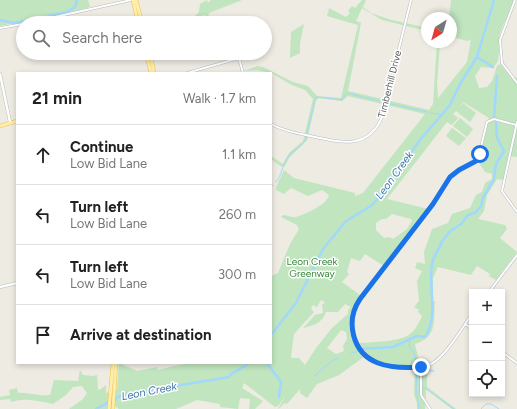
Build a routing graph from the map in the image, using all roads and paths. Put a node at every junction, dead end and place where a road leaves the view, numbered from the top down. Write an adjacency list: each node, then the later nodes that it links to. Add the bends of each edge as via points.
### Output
1 (132, 0): 5 (street); 6 (main road)
2 (136, 0): 7 (main road)
3 (411, 0): 23 (street, Timberhill Drive, via 384,112 373,131 356,141 340,142)
4 (515, 0): 19 (street, via 500,40 502,63)
5 (60, 16)
6 (136, 16)
7 (140, 16)
8 (16, 25): 9 (street)
9 (0, 28)
10 (148, 60): 14 (main road)
11 (151, 60): 15 (main road)
12 (232, 60): 16 (street)
13 (240, 60): 17 (street)
14 (151, 72)
15 (154, 72)
16 (190, 72)
17 (243, 72)
18 (0, 74): 21 (main road)
19 (517, 83)
20 (16, 121): 21 (main road)
21 (9, 123): 24 (main road)
22 (517, 123): 25 (street, via 502,191); 37 (street, via 494,119 487,122 478,159 450,177 433,204 354,310 354,336 359,348 368,357 387,366)
23 (272, 124)
24 (0, 125)
25 (517, 212)
26 (517, 255): 29 (street)
27 (16, 283): 28 (main road)
28 (0, 287)
29 (491, 289)
30 (469, 318): 31 (street)
31 (465, 324): 32 (street); 37 (street, via 440,357)
32 (469, 327)
33 (505, 354): 34 (street)
34 (517, 363)
35 (113, 364): 39 (main road)
36 (116, 364): 38 (main road)
37 (421, 367): 40 (street, via 421,395)
38 (113, 408)
39 (109, 409)
40 (430, 409)

